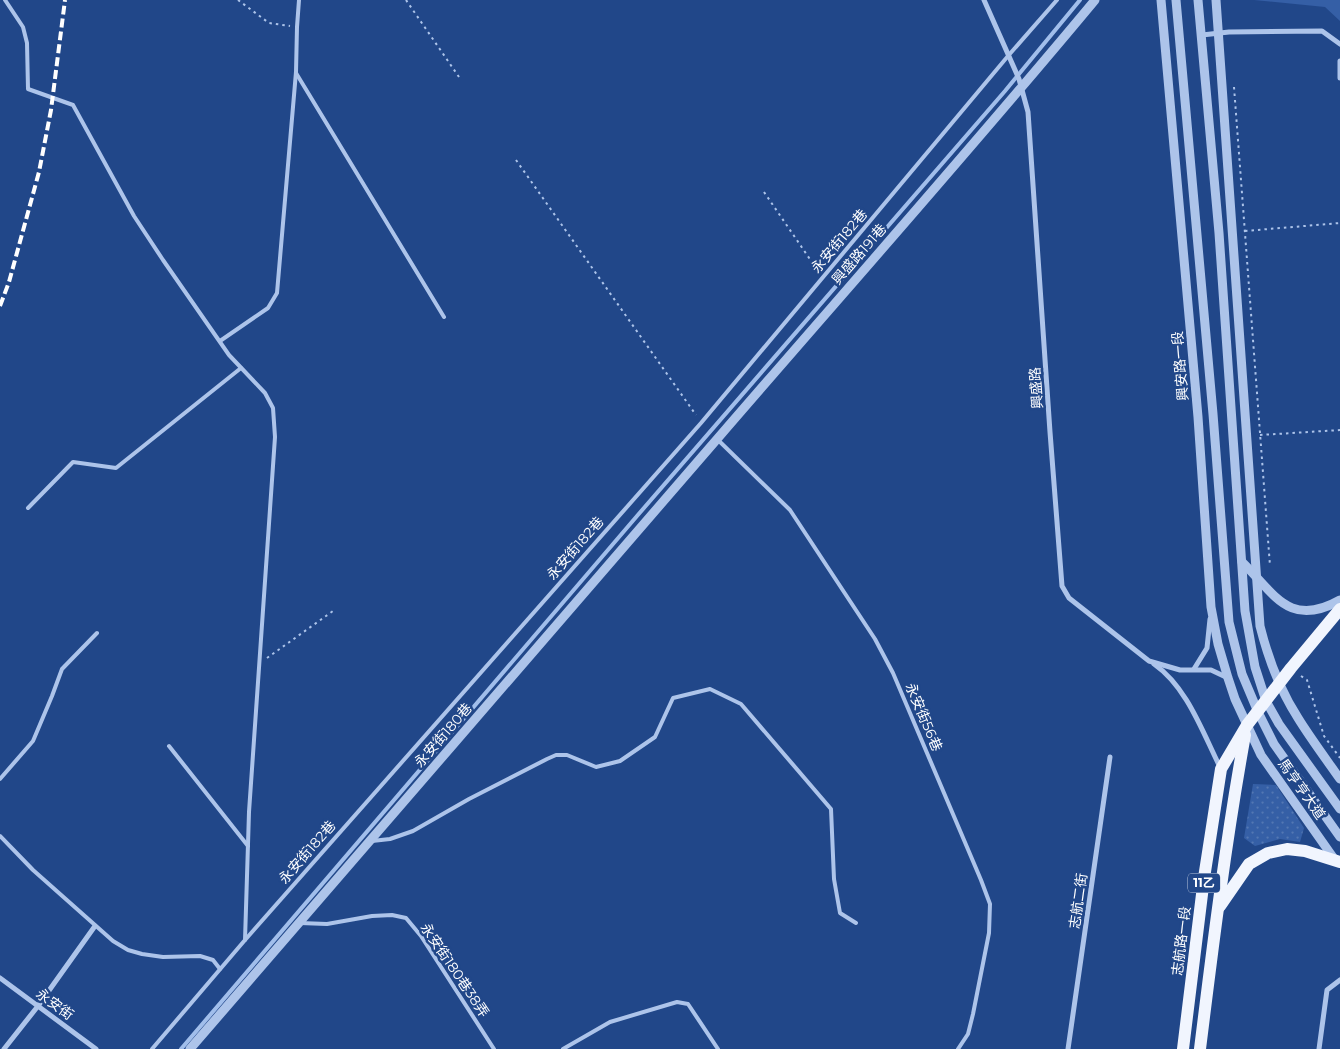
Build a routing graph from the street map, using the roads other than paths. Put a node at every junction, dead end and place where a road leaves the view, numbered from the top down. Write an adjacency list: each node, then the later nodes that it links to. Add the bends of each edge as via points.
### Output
1 (5, 0): 23 (lane, via 23,27 27,43 28,89 73,105 134,216)
2 (299, 0): 15 (lane)
3 (984, 0): 13 (street, 興盛路)
4 (1057, 0): 13 (lane, 永安街182巷)
5 (1095, 0): 17 (street, 興盛路191巷)
6 (1161, 0): 21 (street, 興安路一段)
7 (1176, 0): 20 (street, 興安路一段)
8 (1198, 0): 11 (street)
9 (1216, 0): 10 (street)
10 (1219, 34): 11 (street); 12 (street, via 1322,31); 18 (street)
11 (1202, 35): 19 (street)
12 (1340, 44)
13 (1008, 56): 17 (street, 興盛路); 59 (lane, 永安街182巷, via 701,423)
14 (1340, 61): 16 (street)
15 (296, 72): 22 (lane); 23 (lane, via 277,293 268,308)
16 (1340, 78)
17 (1021, 83): 28 (street, 興盛路191巷); 37 (street, 興盛路, via 1028,112 1062,586 1070,598)
18 (1233, 231): 19 (street); 25 (street)
19 (1218, 232): 26 (street)
20 (1197, 234): 21 (street); 27 (street, 興安路一段)
21 (1182, 236): 29 (street, 興安路一段)
22 (444, 317)
23 (220, 342): 24 (lane)
24 (241, 368): 30 (lane, via 116,468 73,462); 53 (lane, via 265,393 272,408 275,437)
25 (1247, 436): 26 (street); 32 (street)
26 (1232, 437): 31 (street)
27 (1214, 438): 29 (street); 42 (street, 興安路一段, via 1229,622 1242,674)
28 (717, 439): 52 (street, 永安街180巷); 71 (lane, 永安街56巷, via 790,510 876,638 984,888 990,904 990,933 974,1014 968,1034)
29 (1199, 439): 34 (street, 興安路一段)
30 (28, 508)
31 (1242, 562): 32 (street); 41 (street, via 1254,667)
32 (1256, 576): 33 (street, via 1284,605 1296,610 1327,608); 40 (street, via 1260,626)
33 (1340, 600)
34 (1212, 607): 38 (street, via 1207,648); 39 (street, 興安路一段)
35 (1340, 610): 40 (main road, 志航路一段 / 11乙)
36 (97, 633): 47 (lane, via 62,669 33,741)
37 (1149, 661): 38 (street, 興盛路, via 1180,670); 46 (street, via 1165,672 1188,702)
38 (1194, 669): 39 (street, 興盛路, via 1211,670)
39 (1228, 678): 43 (street, 興安路一段)
40 (1279, 683): 41 (main road, 志航路一段 / 11乙); 48 (street, via 1298,718)
41 (1266, 701): 42 (main road, 志航路一段 / 11乙); 49 (street, 馬亨亨大道)
42 (1258, 712): 43 (main road, 志航路一段 / 11乙); 51 (street, 馬亨亨大道, via 1274,744)
43 (1247, 725): 46 (main road, 志航路一段 / 11乙); 54 (street, 馬亨亨大道, via 1261,755); 55 (main road, 11乙)
44 (169, 746): 53 (lane)
45 (1110, 757): 72 (street, 志航二街)
46 (1221, 769): 73 (main road, 志航路一段 / 11乙)
47 (0, 779)
48 (1340, 779)
49 (1340, 809)
50 (0, 836): 58 (lane)
51 (1340, 837)
52 (370, 841): 56 (street, 永安街180巷); 57 (lane, via 390,839 412,831 556,755 567,755 596,767 620,761 655,737 673,698 710,689 741,704 831,809 834,879 840,913)
53 (248, 846): 59 (lane)
54 (1338, 862): 55 (main road, via 1305,851 1287,849 1268,853 1249,864)
55 (1218, 908): 74 (main road, 11乙)
56 (300, 923): 67 (street, 永安街180巷); 68 (lane, 永安街180巷38弄, via 327,924 392,915 406,918)
57 (856, 923)
58 (95, 926): 60 (lane, via 128,950 163,957 200,956 213,960); 63 (street)
59 (245, 940): 60 (lane, 永安街182巷)
60 (220, 969): 66 (lane, 永安街182巷)
61 (0, 978): 63 (street, 永安街)
62 (1340, 980): 75 (street, via 1327,990)
63 (38, 1006): 64 (street); 65 (street, 永安街)
64 (4, 1049)
65 (96, 1049)
66 (152, 1049)
67 (190, 1049)
68 (494, 1049)
69 (563, 1049): 70 (lane, via 610,1022 677,1002 688,1004)
70 (718, 1049)
71 (958, 1049)
72 (1068, 1049)
73 (1183, 1049)
74 (1200, 1049)
75 (1320, 1049)

